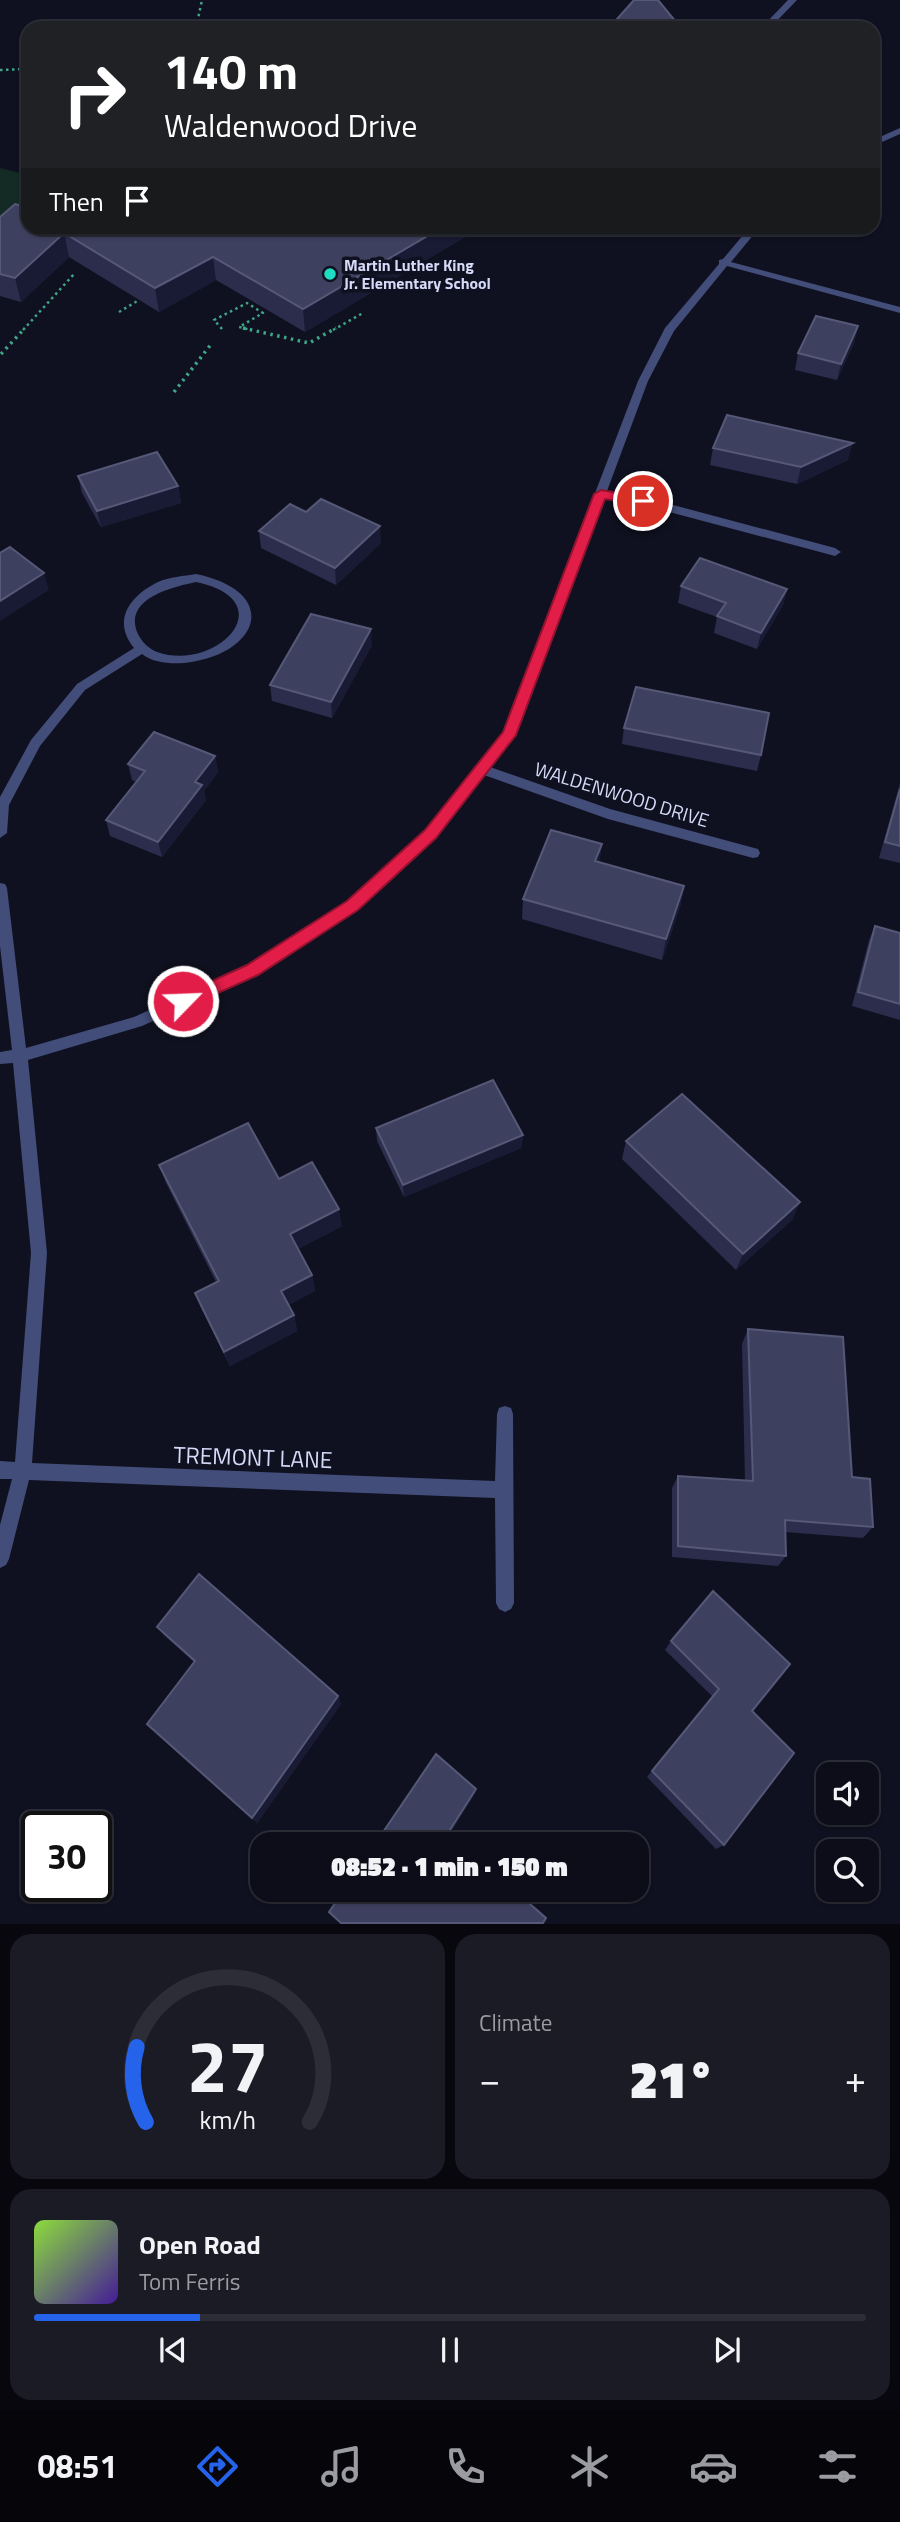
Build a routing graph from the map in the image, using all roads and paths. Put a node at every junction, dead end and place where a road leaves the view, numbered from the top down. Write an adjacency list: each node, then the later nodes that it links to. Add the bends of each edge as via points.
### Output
1 (202, 0): 3 (path)
2 (793, 0): 4 (street)
3 (198, 21)
4 (772, 21)
5 (21, 69): 6 (path)
6 (0, 70)
7 (900, 131): 8 (street)
8 (880, 141)
9 (747, 235): 10 (street)
10 (722, 262): 13 (street); 20 (street, via 669,330 643,381)
11 (75, 273): 18 (path)
12 (139, 300): 14 (path)
13 (900, 310)
14 (119, 313)
15 (363, 313): 16 (path, via 309,343 239,327 263,313 247,303 214,320)
16 (222, 329)
17 (212, 343): 19 (path)
18 (1, 354)
19 (174, 392)
20 (601, 494): 21 (street); 23 (street, via 509,735)
21 (835, 552)
22 (141, 649): 22 (street, via 173,660 210,655 238,636 246,610 230,589 215,581 176,579 157,585 136,602 127,623); 24 (street, via 81,687 35,743)
23 (481, 769): 26 (street, WALDENWOOD DRIVE, via 608,814); 28 (street, via 430,834 352,905 252,970 137,1022)
24 (1, 805): 25 (street)
25 (0, 833)
26 (753, 853)
27 (0, 888): 28 (street)
28 (20, 1056): 29 (street); 32 (street, via 38,1253)
29 (0, 1058)
30 (505, 1414): 33 (street)
31 (0, 1470): 32 (street, TREMONT LANE)
32 (23, 1470): 33 (street, TREMONT LANE); 34 (street)
33 (504, 1490): 35 (street)
34 (0, 1559)
35 (505, 1603)

